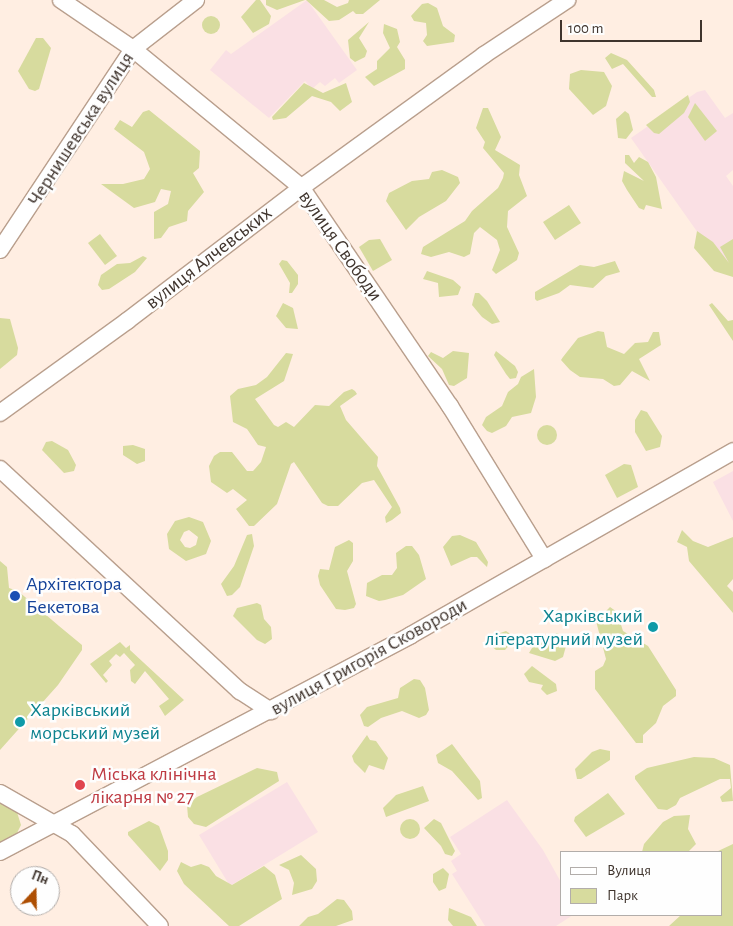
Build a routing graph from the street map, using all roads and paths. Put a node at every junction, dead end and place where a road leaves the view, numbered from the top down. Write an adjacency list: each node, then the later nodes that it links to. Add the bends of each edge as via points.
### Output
1 (61, 0): 4 (street, вулиця Свободи)
2 (196, 0): 4 (street, Чернишевська вулиця)
3 (567, 0): 5 (street, вулиця Алчевських, via 484,55)
4 (133, 49): 5 (street, вулиця Свободи); 6 (street, Чернишевська вулиця)
5 (301, 187): 7 (street, вулиця Алчевських, via 70,364); 10 (street, вулиця Свободи, via 450,406)
6 (0, 250)
7 (0, 413)
8 (733, 451): 10 (street, вулиця Григорія Сковороди)
9 (0, 469): 11 (street, via 240,692)
10 (544, 559): 11 (street, вулиця Григорія Сковороди)
11 (271, 711): 13 (street, вулиця Григорія Сковороди)
12 (0, 793): 13 (street)
13 (57, 824): 14 (street, вулиця Григорія Сковороди); 15 (street, via 72,834)
14 (0, 852)
15 (160, 926)

